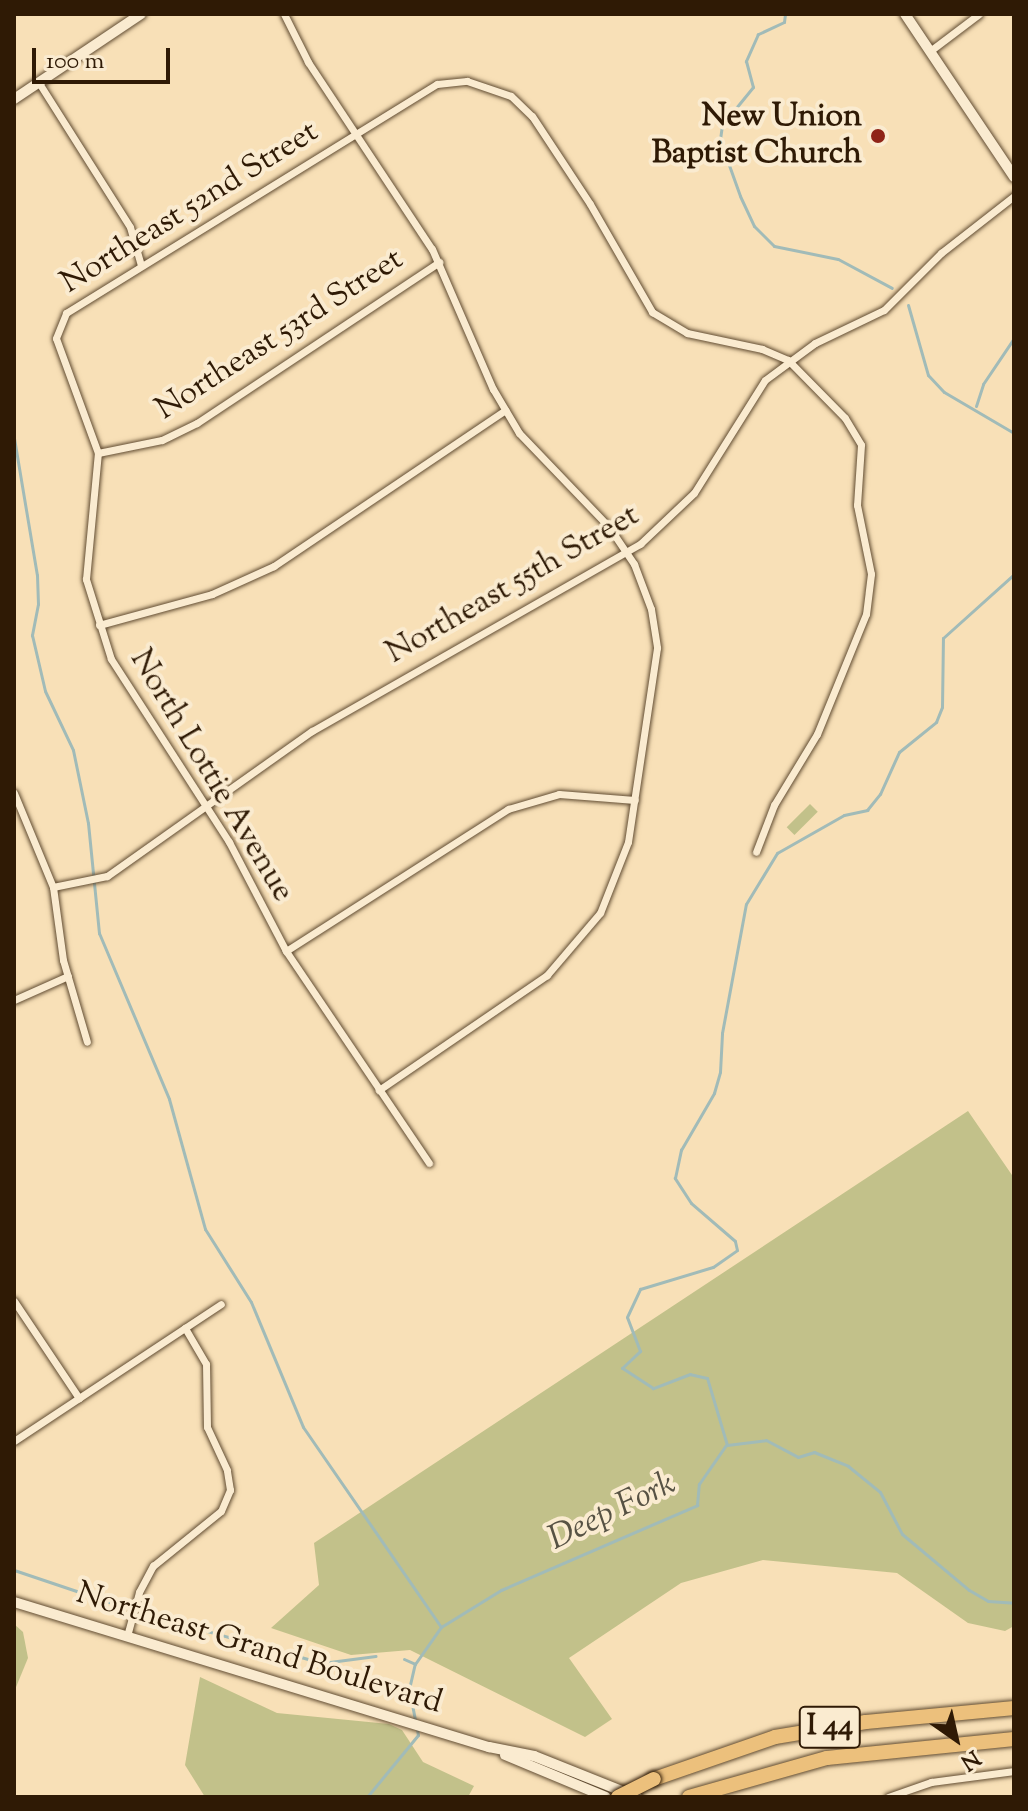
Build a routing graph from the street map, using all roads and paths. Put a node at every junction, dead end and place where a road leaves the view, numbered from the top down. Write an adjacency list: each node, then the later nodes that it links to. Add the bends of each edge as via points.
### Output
1 (141, 14): 6 (street)
2 (284, 14): 8 (street, via 308,62)
3 (905, 14): 5 (street)
4 (979, 14): 5 (street)
5 (930, 51): 9 (street)
6 (39, 83): 7 (street); 12 (street, via 130,227)
7 (14, 99)
8 (356, 132): 11 (street); 12 (street, Northeast 52nd Street); 14 (street, Northeast 52nd Street, via 437,84 467,81 497,88 532,116 652,312 687,333)
9 (1014, 177)
10 (1014, 196): 14 (street, Northeast 55th Street, via 941,253 884,310)
11 (439, 262): 15 (street); 16 (street, Northeast 53rd Street, via 197,423 162,440)
12 (141, 265): 13 (street, Northeast 52nd Street, via 66,313)
13 (56, 331): 16 (street, North Lottie Avenue)
14 (788, 360): 17 (street, Northeast 55th Street, via 752,394 685,505); 22 (street, via 845,418 861,445 857,505 871,588 862,625 817,734 774,805)
15 (505, 410): 17 (street, via 533,451); 18 (street, via 264,571 212,594)
16 (98, 453): 18 (street, North Lottie Avenue, via 86,579)
17 (627, 552): 20 (street, via 646,591 657,648); 21 (street, Northeast 55th Street, via 337,716)
18 (99, 625): 21 (street, North Lottie Avenue, via 118,674)
19 (14, 793): 23 (street)
20 (635, 800): 24 (street, via 579,793 525,802); 28 (street, via 617,880 570,953 547,975)
21 (206, 805): 23 (street, Northeast 55th Street, via 98,882); 24 (street, North Lottie Avenue)
22 (756, 852)
23 (53, 887): 25 (street)
24 (286, 951): 28 (street, North Lottie Avenue)
25 (68, 976): 26 (street); 27 (street)
26 (14, 1000)
27 (87, 1042)
28 (379, 1090): 29 (street, North Lottie Avenue)
29 (429, 1163)
30 (14, 1301): 33 (street)
31 (221, 1304): 32 (street)
32 (185, 1328): 33 (street); 36 (street, via 206,1364 207,1427 227,1470 230,1490 216,1517 153,1566 139,1592)
33 (79, 1398): 34 (street)
34 (14, 1441)
35 (14, 1602): 36 (street, Northeast Grand Boulevard)
36 (127, 1636): 39 (street, Northeast Grand Boulevard)
37 (1014, 1708): 42 (highway, I 44, bridge, via 775,1737)
38 (1014, 1739): 44 (highway, I 44, via 827,1758)
39 (489, 1747): 41 (street, Northeast Grand Boulevard); 43 (street, Northeast Grand Boulevard, via 580,1771)
40 (1014, 1771): 45 (street, via 943,1779)
41 (606, 1797)
42 (618, 1797)
43 (637, 1797)
44 (689, 1797)
45 (888, 1797)

